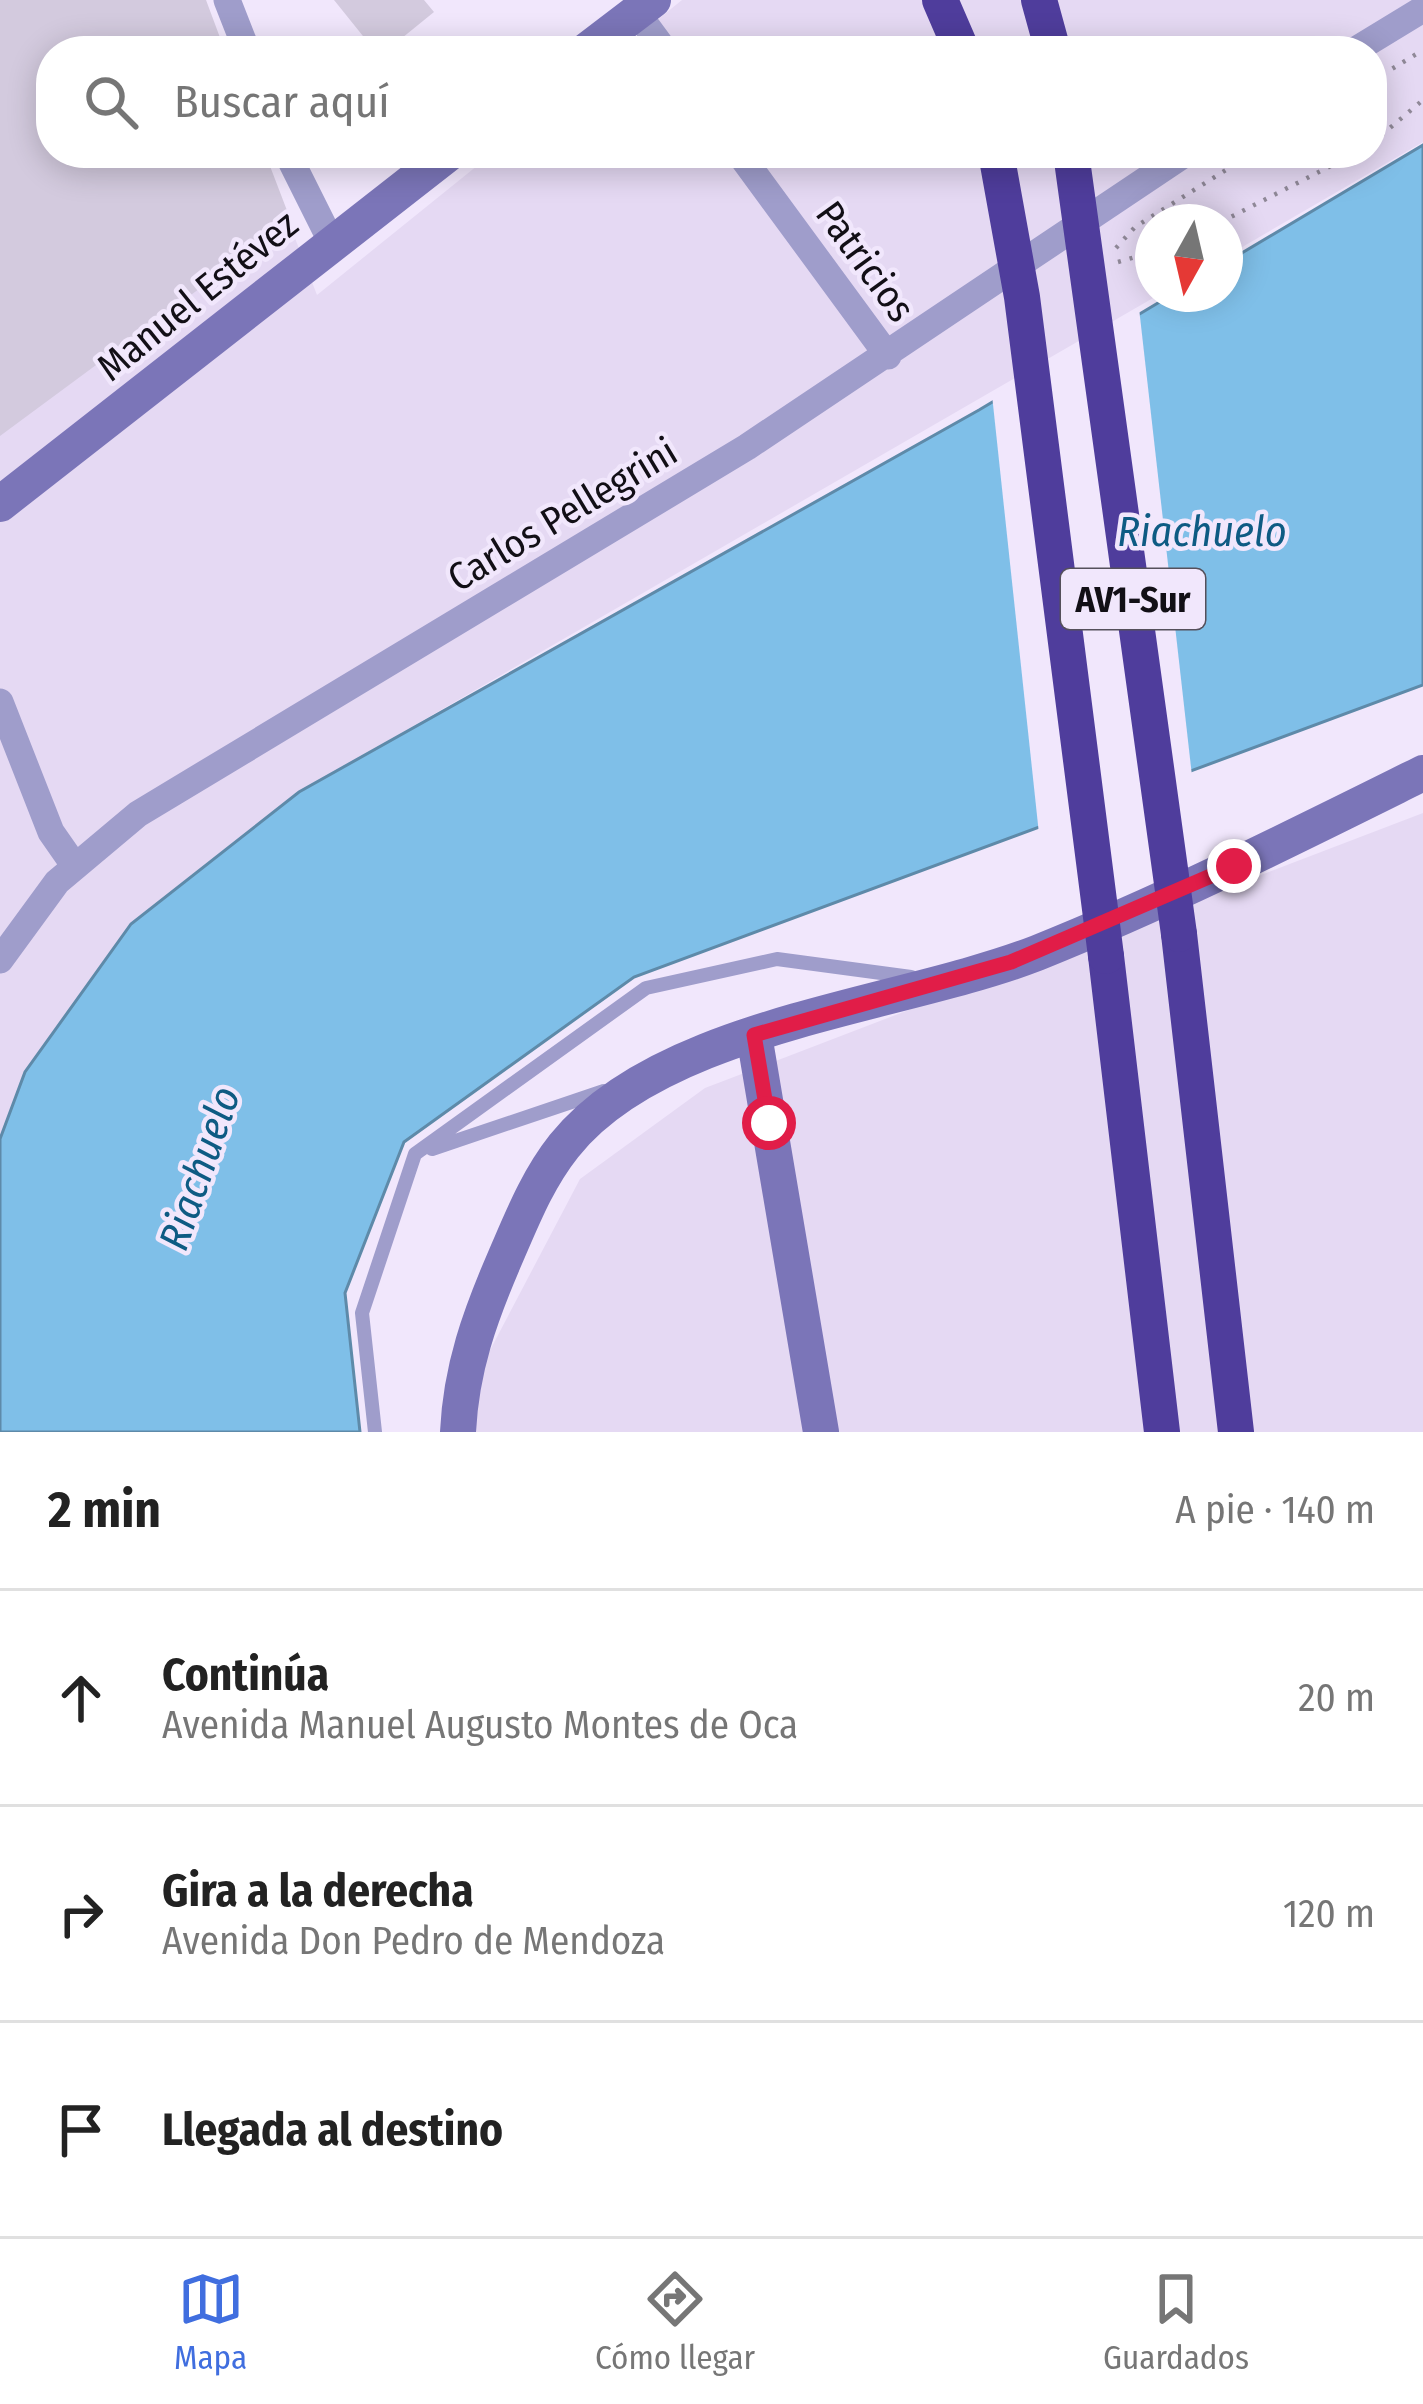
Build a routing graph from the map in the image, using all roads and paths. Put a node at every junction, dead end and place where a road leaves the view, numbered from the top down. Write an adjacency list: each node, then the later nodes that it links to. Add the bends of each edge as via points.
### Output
1 (226, 0): 7 (street)
2 (940, 0): 10 (highway)
3 (960, 0): 11 (highway)
4 (1040, 0): 12 (highway)
5 (645, 6): 8 (main road); 9 (street)
6 (1423, 10): 13 (street)
7 (241, 36)
8 (606, 36)
9 (658, 36)
10 (956, 36)
11 (969, 36)
12 (1049, 36)
13 (1379, 36)
14 (1423, 50): 15 (path)
15 (1387, 72)
16 (1423, 100): 17 (path)
17 (1387, 130)
18 (294, 168): 26 (street)
19 (429, 168): 26 (main road, Manuel Estévez)
20 (750, 168): 29 (street, Patricios)
21 (999, 168): 42 (highway, AV1-Sur, bridge, via 1022,297)
22 (1073, 168): 43 (highway, AV1-Sur, bridge, via 1179,934)
23 (1164, 168): 29 (street, Carlos Pellegrini)
24 (1326, 168): 25 (path)
25 (1243, 210)
26 (331, 241): 30 (main road, Manuel Estévez)
27 (1135, 258): 28 (path)
28 (1114, 263)
29 (888, 356): 33 (street, Carlos Pellegrini, via 138,814)
30 (0, 504)
31 (0, 702): 33 (street, via 51,832)
32 (1423, 773): 35 (main road, via 1204,881 1035,953)
33 (74, 865): 34 (street, Carlos Pellegrini)
34 (0, 960)
35 (942, 982): 36 (main road); 38 (lane, via 777,959 646,988)
36 (754, 1035): 37 (main road); 41 (main road)
37 (671, 1069): 38 (lane); 40 (main road, via 597,1115 547,1170 477,1324)
38 (415, 1154): 39 (lane, via 362,1313)
39 (376, 1432)
40 (458, 1432)
41 (821, 1432)
42 (1162, 1432)
43 (1236, 1432)

